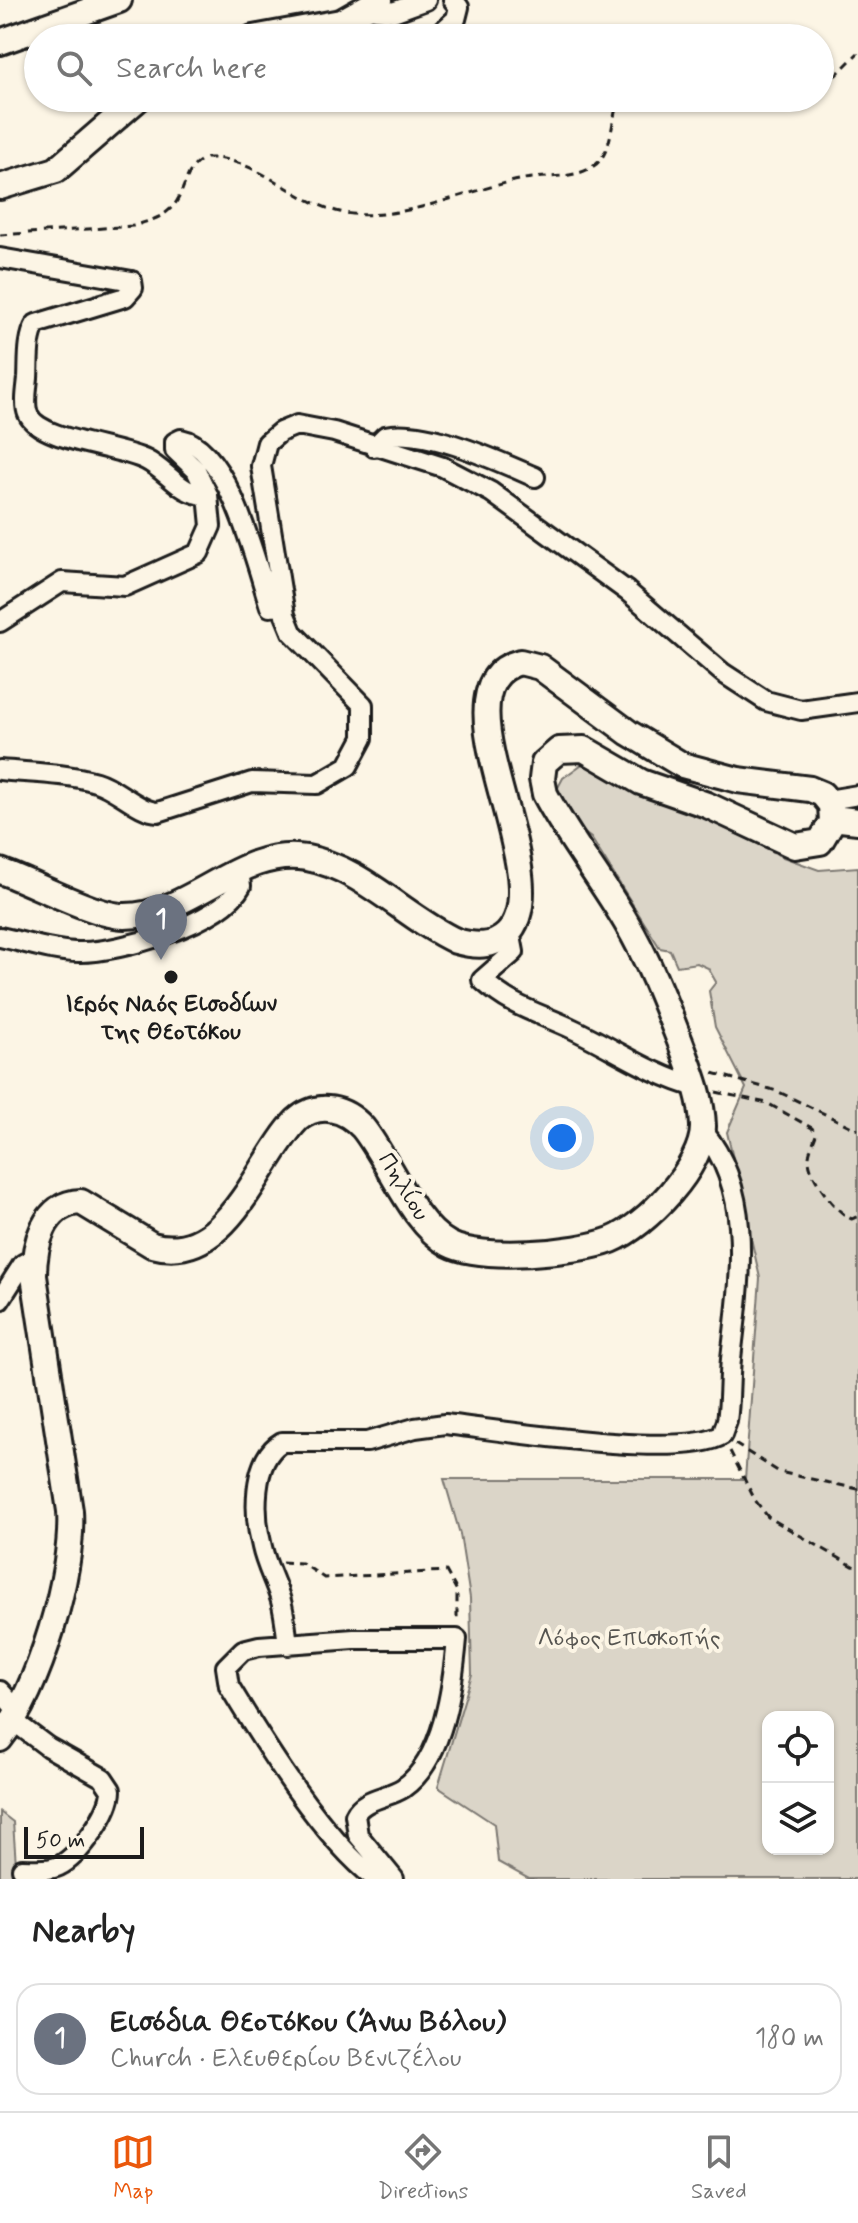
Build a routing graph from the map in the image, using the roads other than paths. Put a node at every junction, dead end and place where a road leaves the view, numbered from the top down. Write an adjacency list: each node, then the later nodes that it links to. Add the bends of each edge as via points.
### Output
1 (119, 0): 5 (main road)
2 (426, 0): 4 (street, via 393,12)
3 (453, 0): 7 (street, via 459,7)
4 (374, 4): 6 (main road)
5 (51, 24)
6 (330, 24)
7 (450, 24)
8 (24, 34): 9 (main road)
9 (0, 42)
10 (123, 112): 11 (main road, via 63,166)
11 (0, 187)
12 (2, 264): 15 (street, via 123,277 133,284 125,297 44,319 34,327 26,406 30,419 49,432 135,455 190,494)
13 (374, 447): 14 (street, via 385,436 404,435 467,449); 16 (street, via 305,425 288,428 267,443 262,480); 18 (street, via 443,467 491,492 766,701 801,710)
14 (535, 477)
15 (208, 495): 16 (street, via 196,470 177,453 176,441 193,444 227,483 270,607); 17 (street, via 210,534 195,555 125,586 62,582)
16 (283, 605): 19 (street, via 292,632 363,705 363,738 341,772 311,785 252,782 152,812 92,781)
17 (0, 622)
18 (858, 702)
19 (0, 770)
20 (858, 795): 21 (street)
21 (830, 809): 22 (main road); 25 (main road, via 803,788 738,780 682,765 540,667 514,664 494,682 487,711 491,750 524,888); 27 (main road, via 828,834 817,843 799,846 641,782 584,749 555,752 542,766 545,794 634,937)
22 (858, 821)
23 (0, 871): 24 (main road, via 101,913 122,916 162,911)
24 (239, 871): 25 (main road, via 267,860 309,859 361,882 456,941 490,944); 26 (street, via 241,886 231,899 174,931 83,952)
25 (510, 931): 27 (street, via 514,952 482,980 507,1002 573,1029 670,1080)
26 (0, 937)
27 (694, 1078): 28 (main road)
28 (703, 1131): 29 (main road, Πηλίου, via 693,1159 672,1188 642,1221 619,1236 578,1248 478,1253 450,1245 426,1226 356,1120 338,1110 317,1109 292,1125 233,1214 206,1236 180,1246 157,1246 94,1206 76,1202 53,1214); 31 (street, via 727,1171 741,1245 722,1435 706,1442 665,1445 445,1424 367,1442 282,1442 266,1458 259,1482 262,1547 282,1605)
29 (34, 1258): 30 (street, via 23,1264); 33 (main road, Πηλίου, via 71,1522 57,1611)
30 (0, 1300)
31 (288, 1645): 35 (street, via 243,1650 226,1667 226,1679 309,1808); 36 (street, via 457,1639 446,1711 425,1761 404,1787 363,1805 355,1815 358,1835)
32 (0, 1691): 33 (street)
33 (10, 1723): 34 (street, via 103,1778 111,1790 102,1819 68,1860 47,1869)
34 (22, 1869)
35 (376, 1879)
36 (394, 1879)

